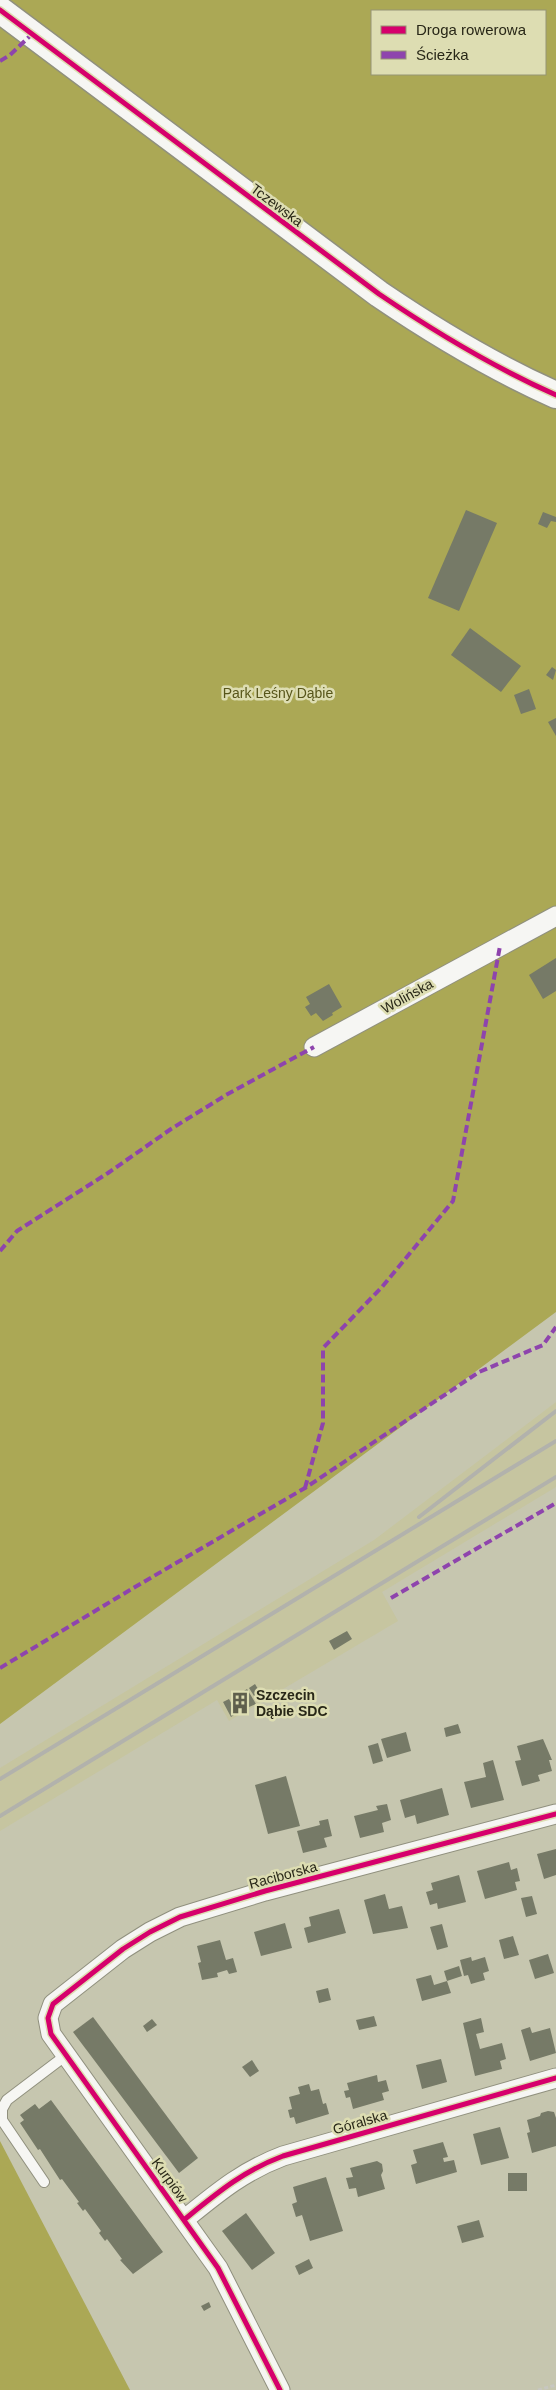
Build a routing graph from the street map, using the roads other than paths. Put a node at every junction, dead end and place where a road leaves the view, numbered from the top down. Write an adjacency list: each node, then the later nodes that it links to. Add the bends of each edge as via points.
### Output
1 (0, 10): 2 (street, Tczewska, via 379,294 434,331)
2 (556, 395)
3 (556, 916): 4 (street, Wolińska)
4 (314, 1047)
5 (556, 1814): 6 (street, Raciborska, via 265,1891 180,1917 150,1932 98,1968 53,2004)
6 (48, 2018): 7 (street, Kurpiów, via 51,2034)
7 (65, 2056): 9 (lane, via 7,2100 2,2109 2,2120); 10 (street, Kurpiów)
8 (556, 2078): 10 (street, Góralska, via 275,2159 238,2177)
9 (44, 2182)
10 (185, 2219): 11 (street, Kurpiów, via 232,2292)
11 (280, 2390)

